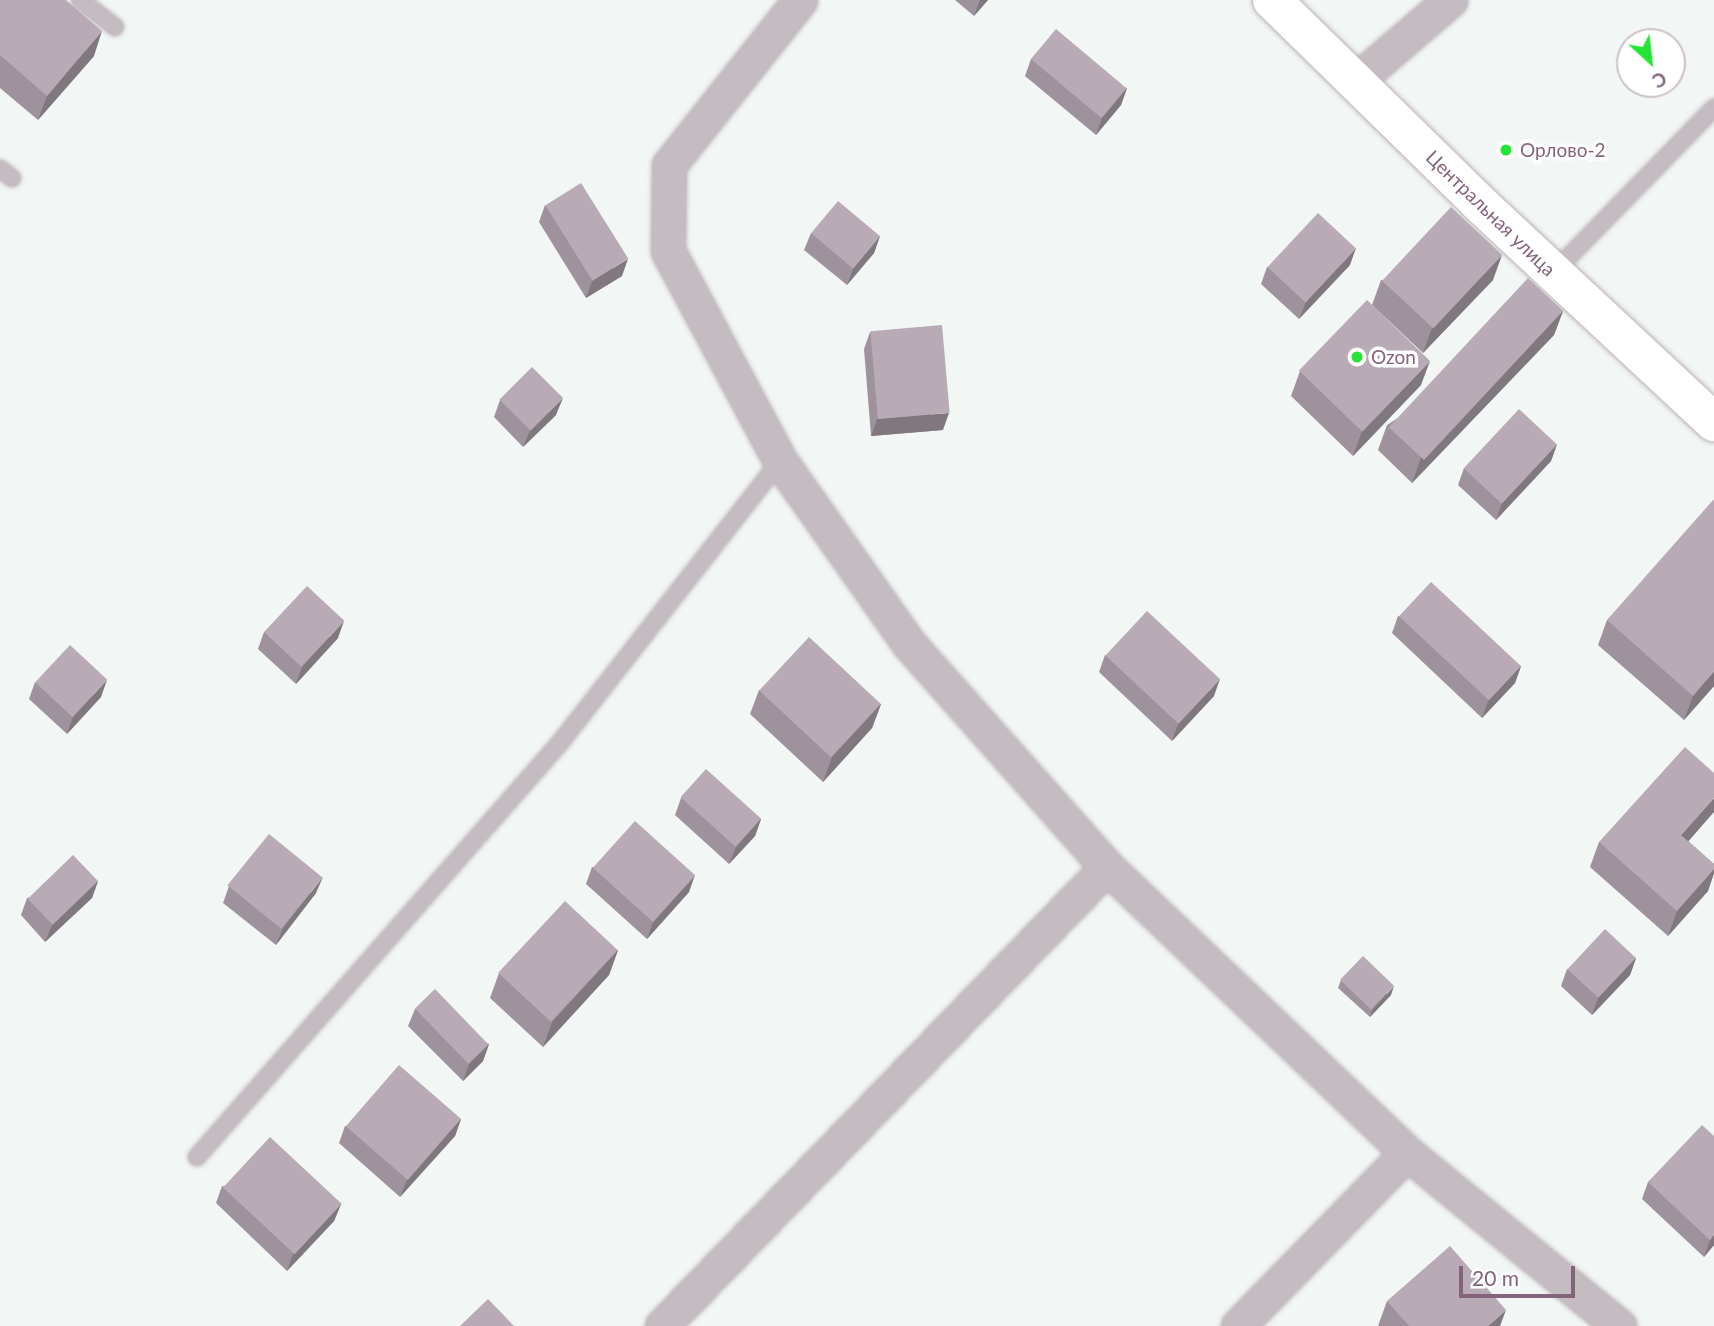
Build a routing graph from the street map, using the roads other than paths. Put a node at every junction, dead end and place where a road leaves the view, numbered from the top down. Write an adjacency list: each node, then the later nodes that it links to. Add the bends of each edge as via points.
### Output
1 (80, 0): 5 (lane)
2 (800, 0): 10 (street, via 669,165 668,251)
3 (1272, 0): 6 (main road, Центральная улица)
4 (1450, 0): 6 (street)
5 (115, 27)
6 (1357, 80): 8 (main road, Центральная улица)
7 (1714, 108): 8 (lane)
8 (1553, 273): 9 (main road, Центральная улица)
9 (1714, 422)
10 (779, 461): 11 (street, via 909,644); 13 (lane, via 559,744)
11 (1107, 867): 12 (street); 14 (street)
12 (1408, 1153): 15 (street); 16 (street)
13 (197, 1157)
14 (662, 1326)
15 (1238, 1326)
16 (1619, 1326)

